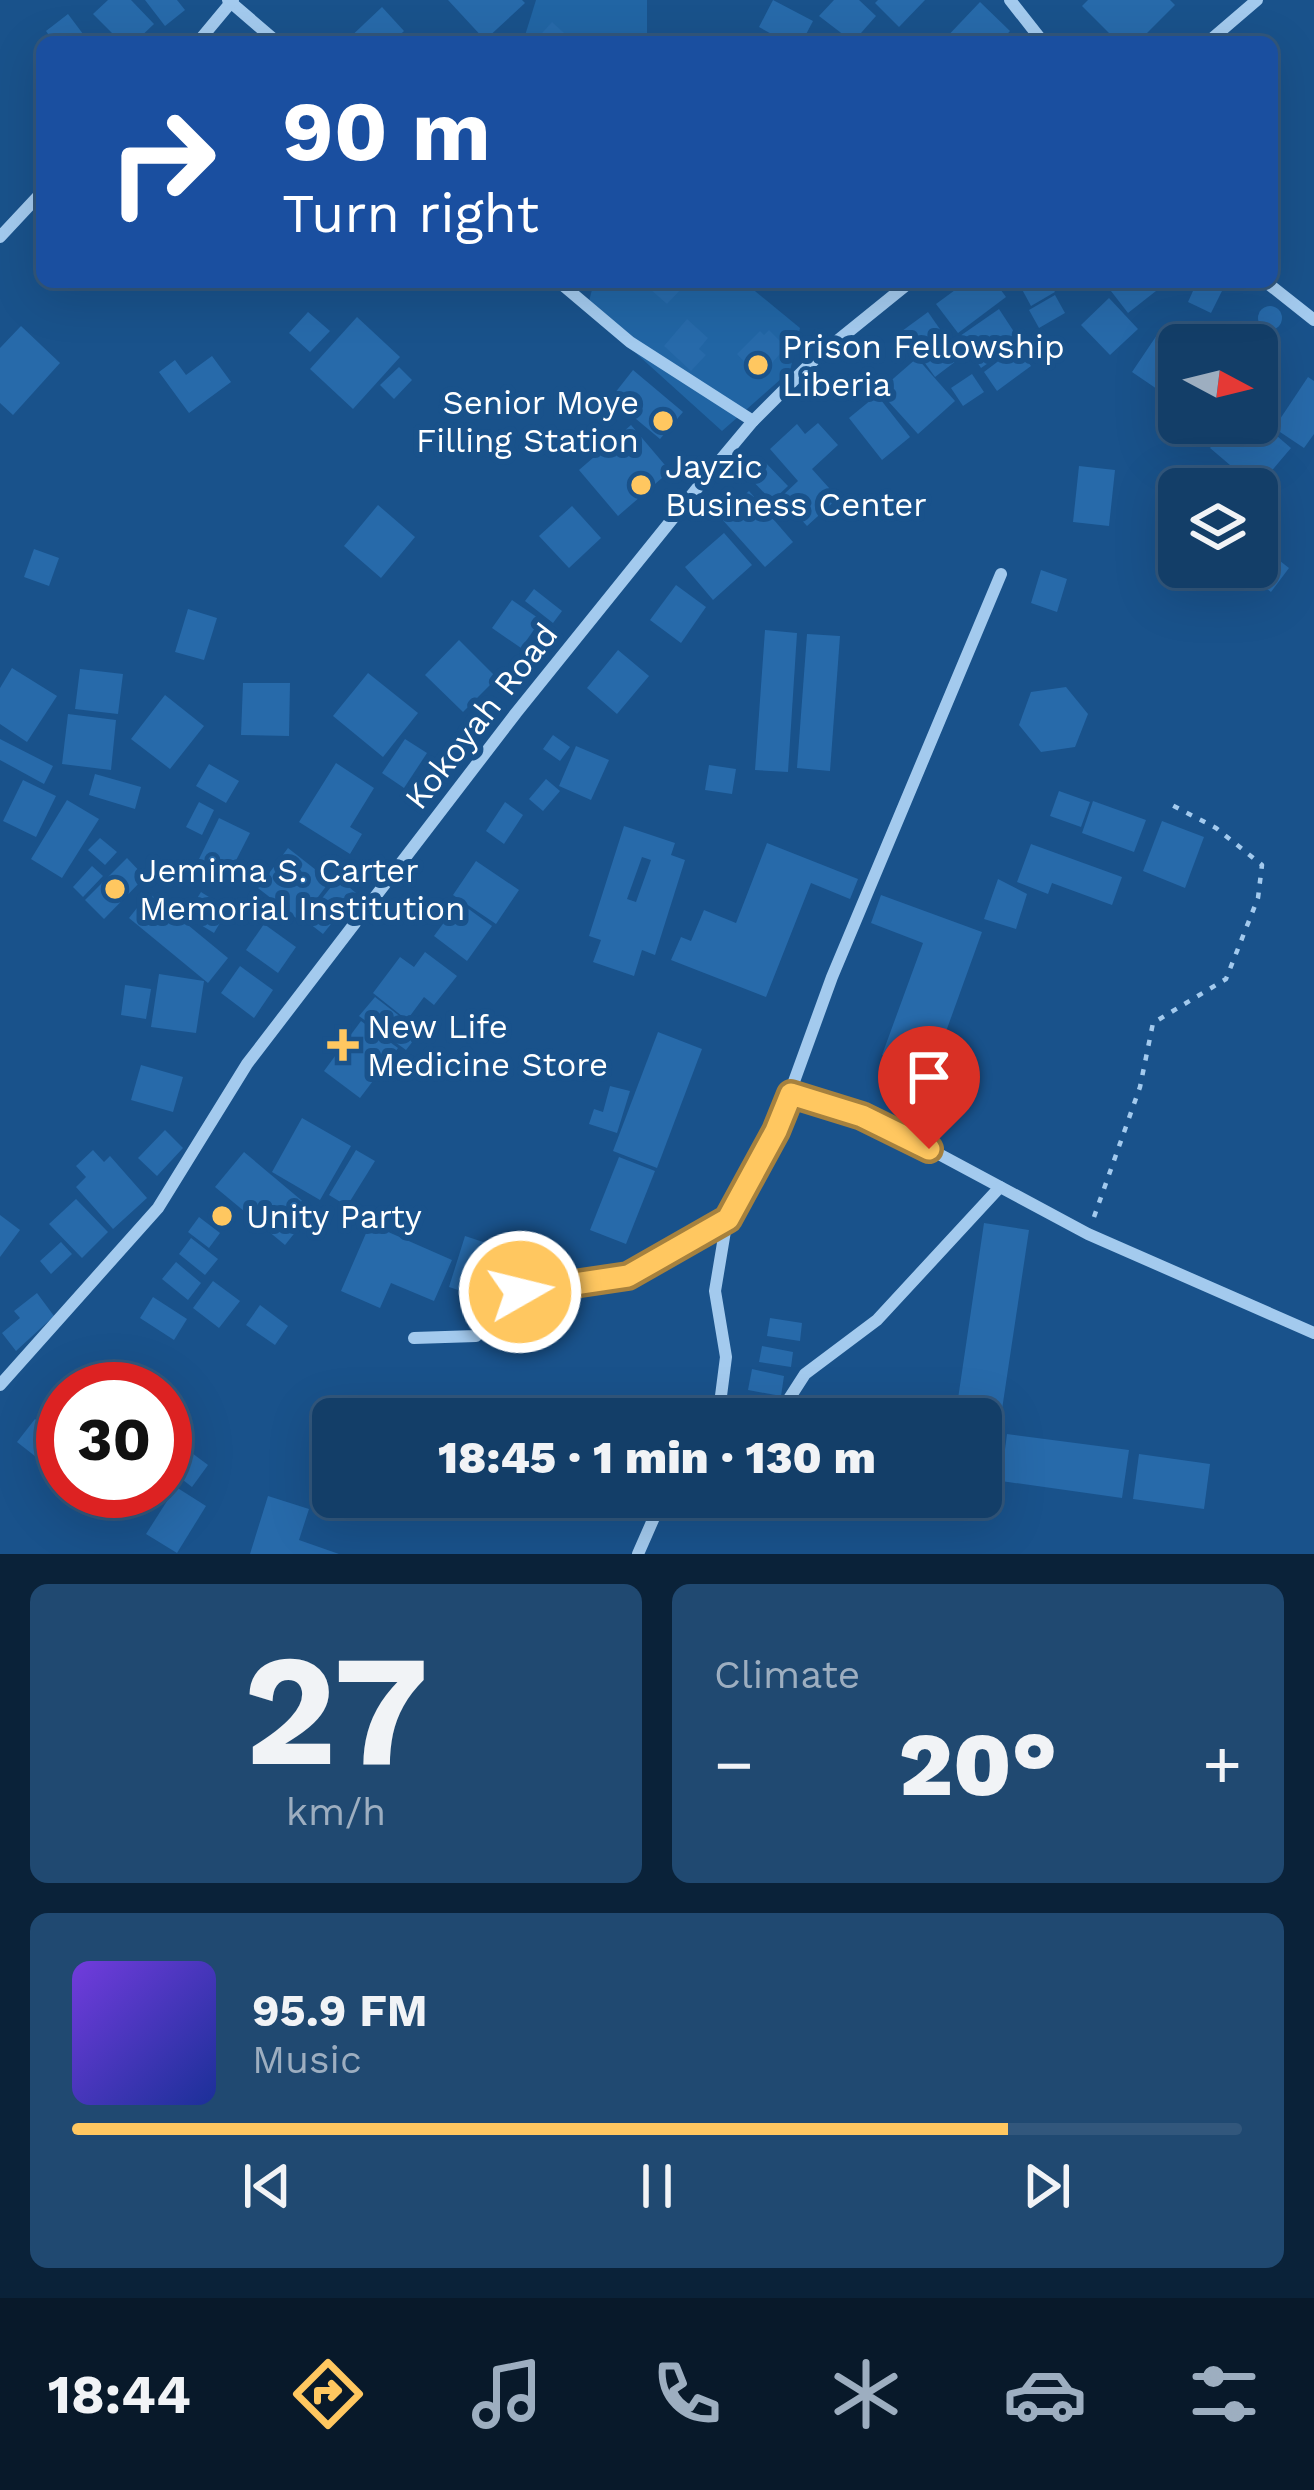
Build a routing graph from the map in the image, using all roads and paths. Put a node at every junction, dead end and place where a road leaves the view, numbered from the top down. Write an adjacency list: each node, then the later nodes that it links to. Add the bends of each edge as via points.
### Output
1 (1010, 0): 6 (street)
2 (1257, 0): 7 (street)
3 (230, 1): 4 (street); 5 (street)
4 (203, 36)
5 (270, 36)
6 (1037, 36)
7 (1215, 36)
8 (36, 198): 9 (street)
9 (0, 236)
10 (566, 288): 14 (street, via 631,342)
11 (903, 288): 14 (street, Kokoyah Road)
12 (1274, 288): 13 (street)
13 (1314, 320)
14 (753, 421): 23 (street, Kokoyah Road, via 515,713 247,1064 158,1208)
15 (1001, 574): 17 (street)
16 (1168, 803): 20 (path, via 1262,865 1258,898 1226,979 1153,1023 1140,1087)
17 (791, 1094): 18 (street, via 894,1130); 19 (street)
18 (1000, 1187): 20 (street); 25 (street, via 877,1320 805,1375)
19 (728, 1219): 22 (street, via 628,1276 520,1292 476,1336); 24 (street, via 715,1292 726,1357)
20 (1088, 1234): 21 (street)
21 (1314, 1333)
22 (414, 1338)
23 (0, 1385)
24 (721, 1398)
25 (790, 1398)
26 (654, 1518): 27 (street)
27 (638, 1554)

